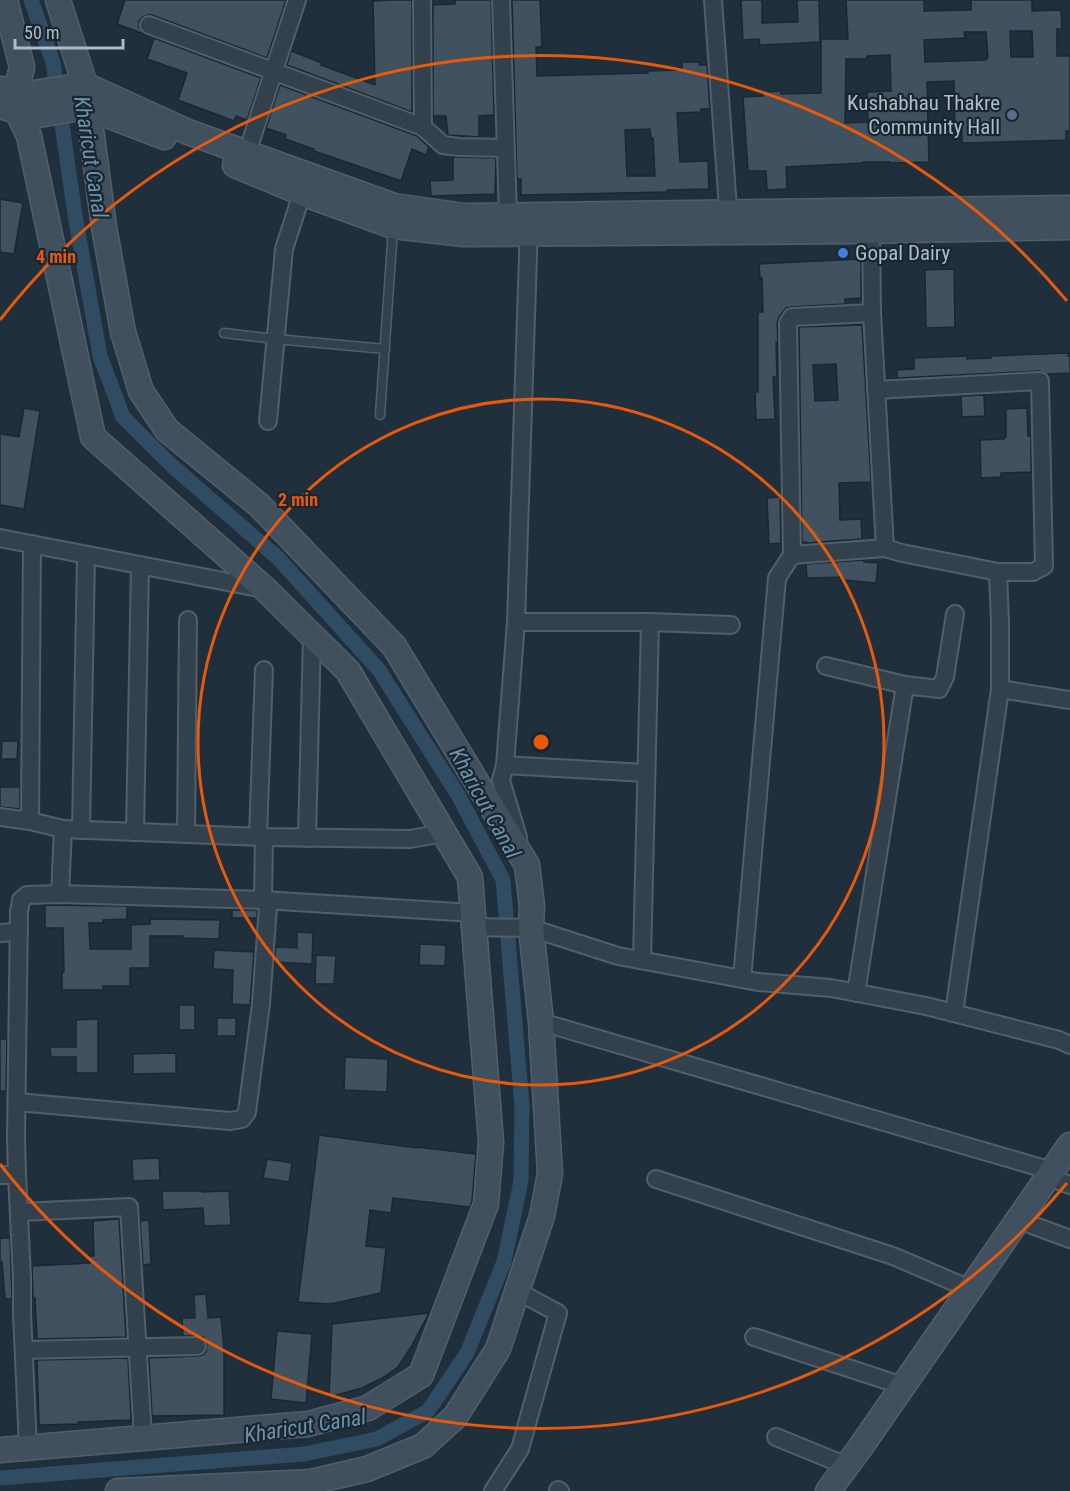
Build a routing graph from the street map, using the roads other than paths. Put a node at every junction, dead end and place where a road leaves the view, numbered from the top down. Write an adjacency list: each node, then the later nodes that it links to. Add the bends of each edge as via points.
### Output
1 (5, 0): 10 (street, via 22,67)
2 (58, 0): 9 (street)
3 (297, 0): 8 (street)
4 (422, 0): 11 (street)
5 (501, 0): 12 (street)
6 (713, 0): 19 (street)
7 (149, 25): 8 (street)
8 (274, 71): 11 (street); 13 (street)
9 (82, 97): 10 (street); 13 (street); 14 (street, via 216,157); 59 (street, via 91,129 123,332 141,391 167,430 259,505 394,646)
10 (16, 102): 36 (street, via 29,136 93,437)
11 (423, 127): 12 (street, via 443,145)
12 (505, 148): 17 (street)
13 (247, 153): 14 (street)
14 (305, 184): 17 (street, via 394,206); 20 (street); 24 (street, via 284,249)
15 (1070, 208): 16 (street)
16 (1012, 218): 18 (street); 21 (street)
17 (522, 221): 19 (street); 20 (street, via 464,234); 39 (street)
18 (871, 221): 19 (street); 22 (street)
19 (730, 222)
20 (393, 226): 25 (lane)
21 (1070, 227)
22 (872, 313): 26 (street); 33 (street, via 792,317 788,323)
23 (224, 333): 24 (lane)
24 (276, 339): 25 (lane); 28 (street)
25 (385, 349): 27 (lane)
26 (876, 390): 31 (street); 35 (street, via 1040,381 1044,566 1033,572)
27 (380, 415)
28 (268, 421)
29 (0, 538): 30 (street)
30 (32, 544): 32 (street); 51 (street)
31 (885, 548): 33 (street); 35 (street)
32 (86, 555): 34 (street); 53 (street)
33 (792, 555): 67 (street, via 777,578)
34 (140, 565): 36 (street); 54 (street)
35 (998, 572): 46 (street)
36 (265, 590): 42 (street)
37 (955, 614): 45 (street, via 945,677 939,688)
38 (188, 620): 55 (street)
39 (516, 622): 40 (street); 48 (street)
40 (650, 622): 41 (street); 49 (street)
41 (731, 625)
42 (312, 636): 56 (street, via 348,671); 58 (street)
43 (826, 666): 45 (street)
44 (264, 670): 57 (street)
45 (905, 685): 68 (street)
46 (1000, 689): 47 (street); 69 (street)
47 (1070, 700)
48 (505, 765): 49 (street); 59 (street, via 501,780)
49 (646, 773): 66 (street)
50 (0, 817): 51 (street)
51 (30, 821): 52 (street)
52 (63, 829): 53 (street); 60 (street)
53 (81, 830): 54 (street)
54 (135, 832): 55 (street)
55 (186, 833): 57 (street)
56 (444, 833): 58 (street, via 410,838); 62 (street, via 470,877)
57 (261, 836): 58 (street); 61 (street)
58 (307, 838)
59 (527, 864): 63 (street, via 532,906)
60 (60, 894): 61 (street); 64 (street, via 27,895 21,900)
61 (263, 900): 62 (street); 72 (street, via 268,906 261,1004 247,1112 242,1119)
62 (475, 923): 63 (street); 88 (street, via 491,1142 486,1204 421,1375 368,1408 308,1424)
63 (529, 928): 66 (street); 70 (street)
64 (19, 932): 65 (street); 72 (street)
65 (0, 933)
66 (642, 960): 67 (street)
67 (742, 979): 68 (street)
68 (856, 993): 69 (street)
69 (954, 1013): 71 (street)
70 (541, 1022): 76 (street); 82 (street, via 550,1173 542,1216)
71 (1070, 1045)
72 (17, 1102): 75 (street)
73 (1070, 1145): 76 (street)
74 (0, 1175): 75 (street)
75 (17, 1175): 78 (street)
76 (1063, 1177): 79 (street); 81 (street)
77 (656, 1179): 81 (street, via 893,1256)
78 (20, 1212): 85 (street, via 129,1207); 86 (street)
79 (1032, 1225): 80 (street); 97 (street)
80 (1070, 1239)
81 (970, 1289): 87 (street)
82 (517, 1291): 93 (street, via 498,1349 455,1417 423,1446 367,1469 311,1482); 95 (street, via 558,1313 520,1449)
83 (754, 1337): 87 (street)
84 (196, 1346): 85 (street)
85 (137, 1347): 86 (street); 88 (street)
86 (24, 1350): 90 (street)
87 (903, 1386): 92 (street)
88 (142, 1437): 90 (street)
89 (776, 1437): 92 (street)
90 (28, 1447): 91 (street)
91 (0, 1450)
92 (847, 1466): 96 (street)
93 (222, 1488): 94 (street)
94 (118, 1491)
95 (493, 1491)
96 (828, 1491)
97 (842, 1491)

